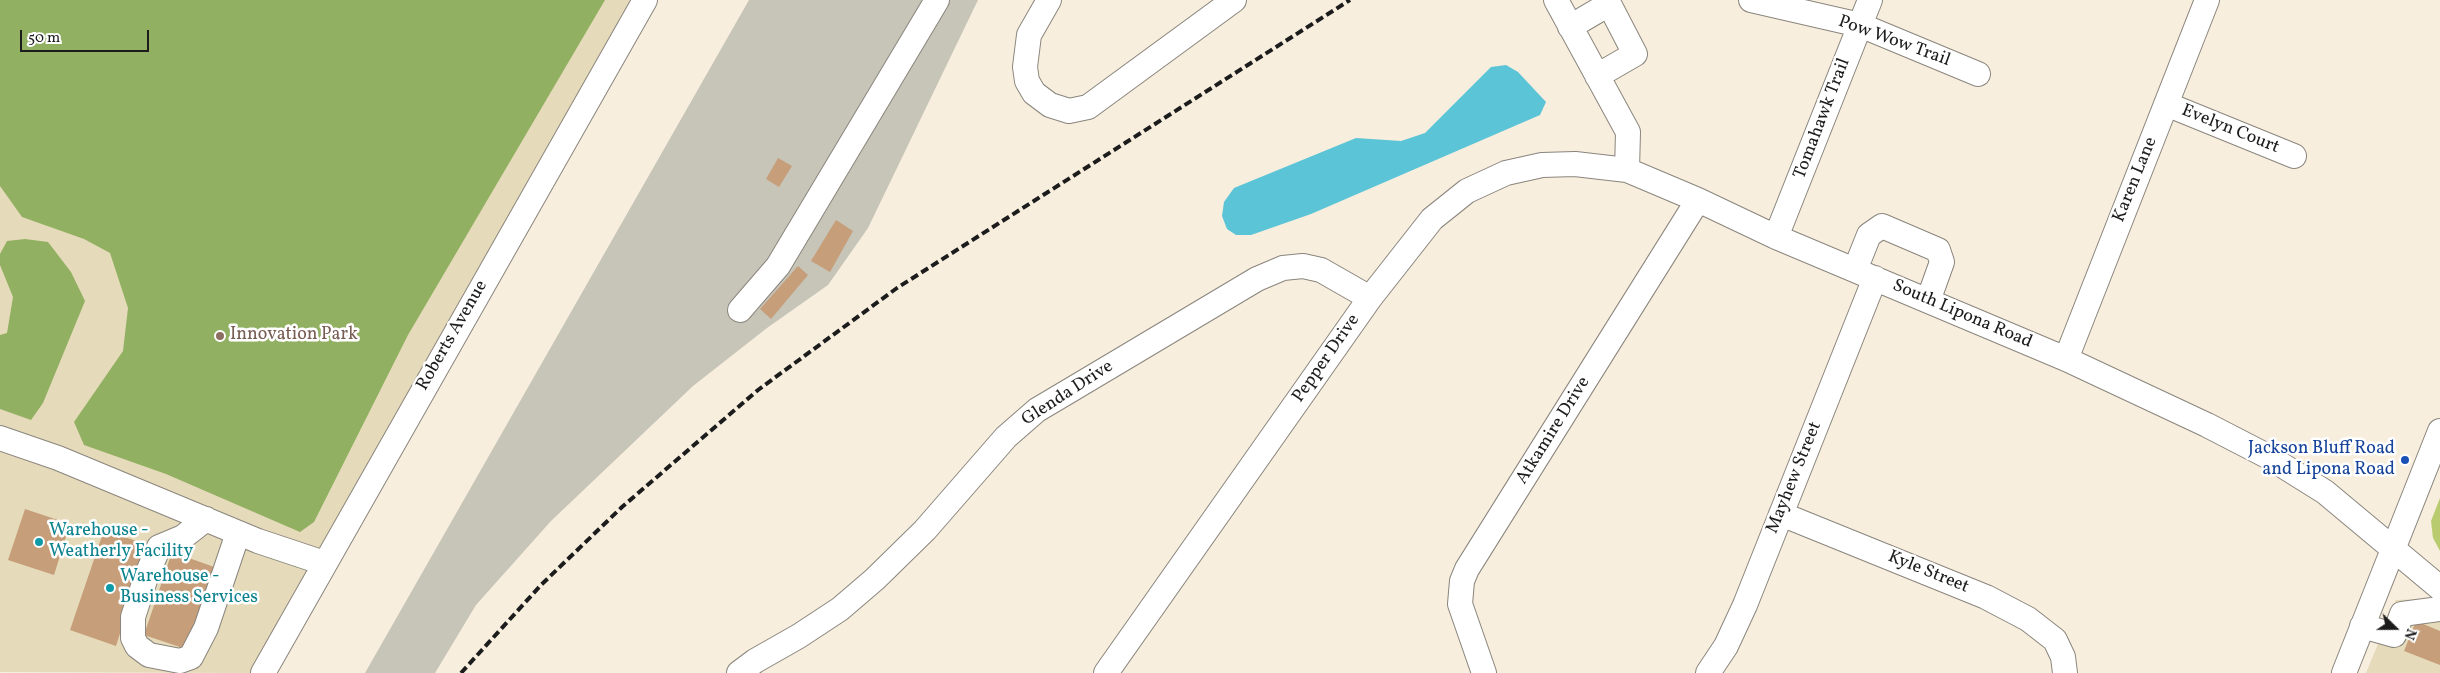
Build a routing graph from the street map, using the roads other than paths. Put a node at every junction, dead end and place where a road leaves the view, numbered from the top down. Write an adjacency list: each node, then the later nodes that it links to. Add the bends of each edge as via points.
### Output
1 (645, 0): 30 (street, Roberts Avenue)
2 (937, 0): 22 (street, via 778,266)
3 (1049, 0): 4 (street, via 1029,35 1025,67 1027,81 1034,93 1050,105 1069,111 1088,107)
4 (1234, 0)
5 (1556, 0): 11 (street)
6 (1751, 0): 10 (street, Pow Wow Trail)
7 (1870, 0): 10 (street, Tomahawk Trail)
8 (2207, 0): 14 (street, Karen Lane)
9 (1608, 2): 11 (street); 13 (street, via 1635,54)
10 (1860, 25): 12 (street, Pow Wow Trail); 18 (street, Tomahawk Trail)
11 (1570, 27): 13 (street)
12 (1978, 74)
13 (1597, 76): 16 (street, via 1628,132)
14 (2166, 104): 15 (street, Evelyn Court); 23 (street, Karen Lane)
15 (2294, 156)
16 (1627, 170): 17 (street, South Lipona Road); 20 (street, Pepper Drive, via 1575,164 1542,165 1506,173 1467,191 1432,219)
17 (1698, 200): 18 (street, South Lipona Road); 38 (street, Atkamire Drive, via 1467,569 1460,604)
18 (1776, 237): 19 (street, South Lipona Road)
19 (1865, 274): 21 (street, South Lipona Road); 21 (street, Mayhew Street, via 1869,235 1882,226 1938,250 1942,262); 26 (street, Mayhew Street)
20 (1370, 298): 36 (street, Glenda Drive, via 1321,270 1303,266 1283,268 1257,279 1037,410 1006,437 925,530 840,609); 37 (street, Pepper Drive)
21 (1928, 301): 23 (street, South Lipona Road)
22 (740, 310)
23 (2066, 359): 29 (street, South Lipona Road, via 2269,457 2325,492)
24 (2440, 431): 29 (street)
25 (0, 438): 27 (street, via 58,458)
26 (1781, 514): 34 (street, Kyle Street, via 1986,597 2038,625 2055,640); 39 (street, Mayhew Street, via 1745,606 1726,646)
27 (206, 519): 28 (street); 28 (street, via 183,536 159,547 147,574 133,617 133,638 137,646 150,655 180,661 191,657 206,628)
28 (238, 533): 30 (street)
29 (2394, 547): 31 (street, South Lipona Road); 33 (street)
30 (324, 563): 35 (street, Roberts Avenue)
31 (2440, 588)
32 (2440, 609): 33 (street, via 2402,614 2394,635)
33 (2362, 626): 40 (street)
34 (2063, 662)
35 (263, 673)
36 (739, 673)
37 (1106, 673)
38 (1484, 673)
39 (1708, 673)
40 (2344, 673)

